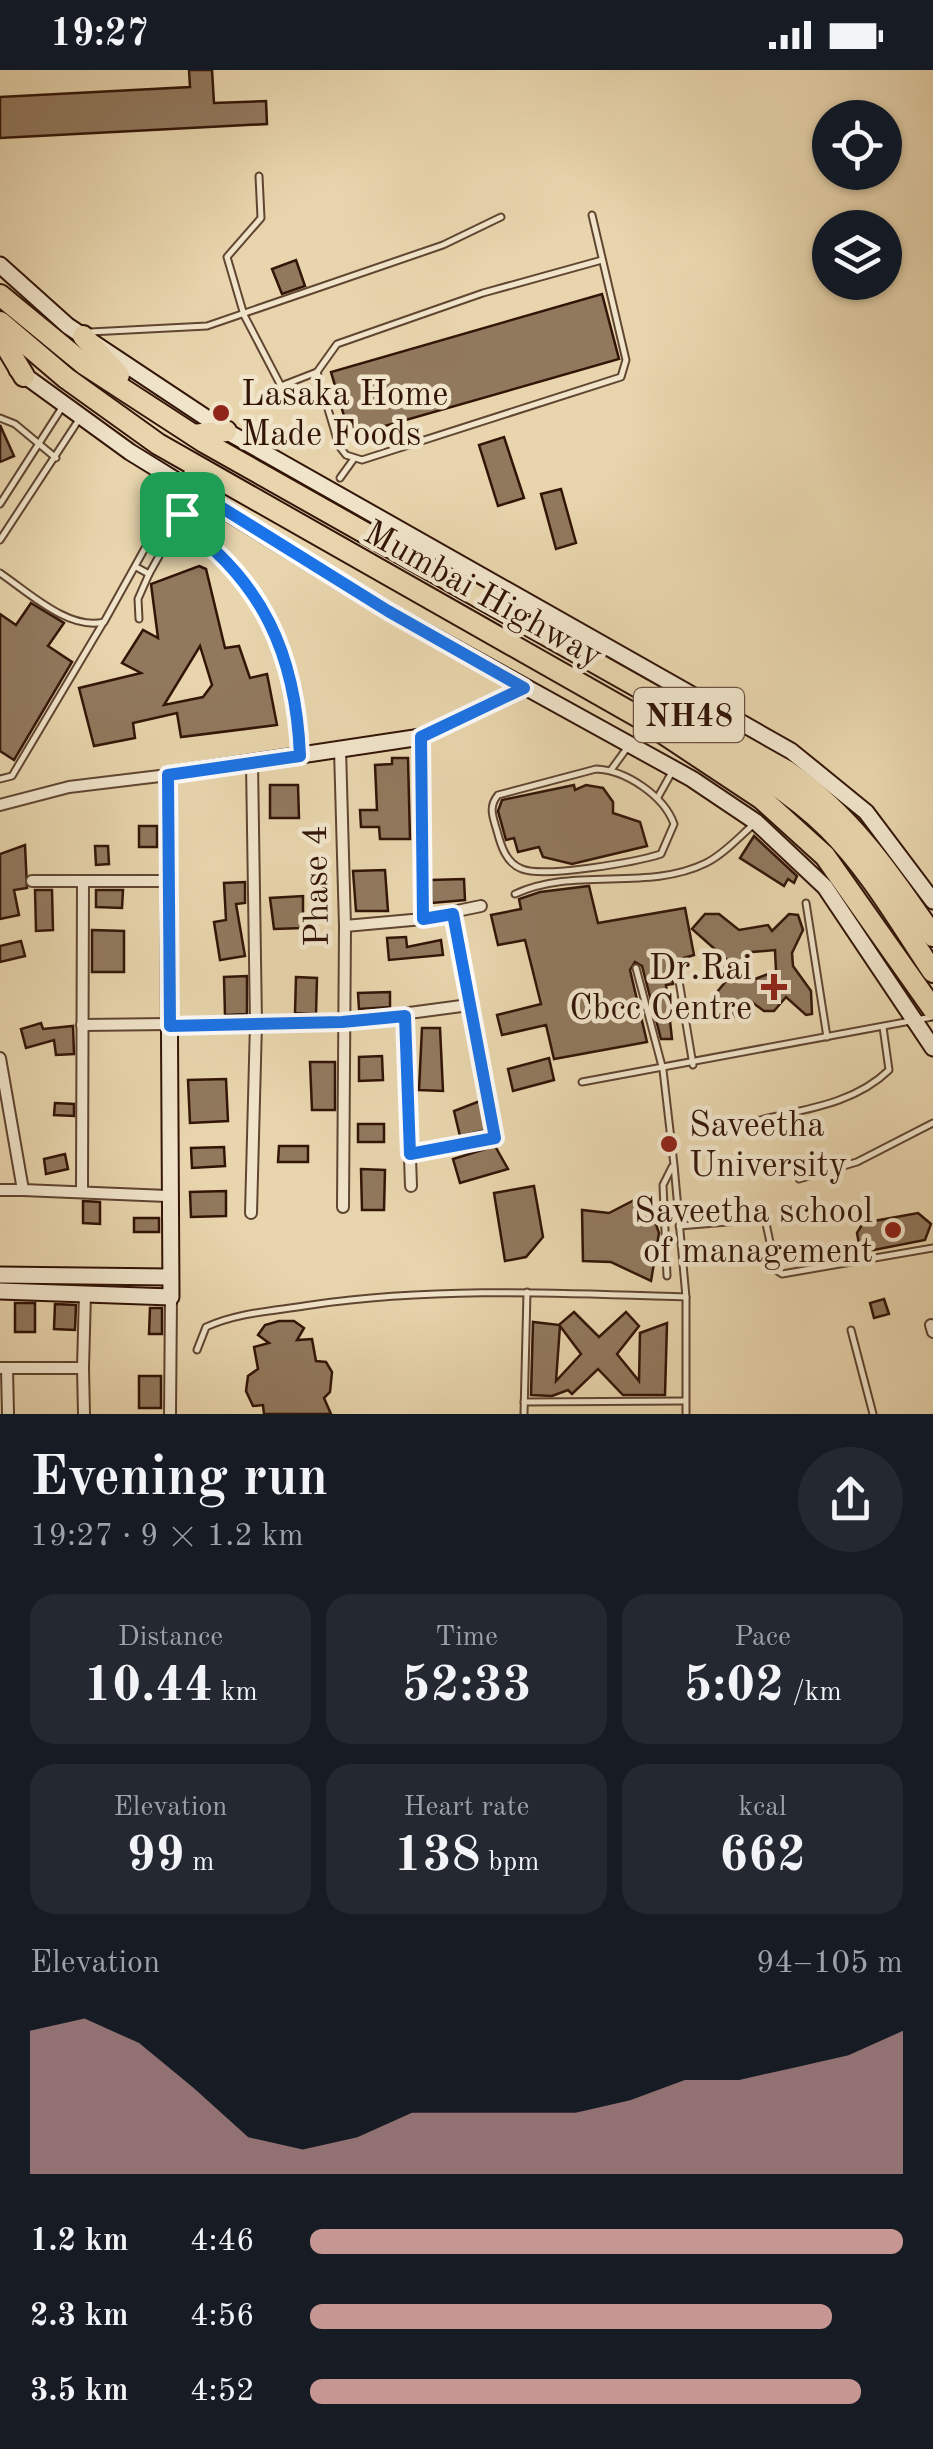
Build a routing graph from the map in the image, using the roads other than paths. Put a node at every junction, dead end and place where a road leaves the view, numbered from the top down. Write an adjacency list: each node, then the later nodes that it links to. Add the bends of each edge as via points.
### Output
1 (259, 176): 7 (lane, via 260,218 227,257)
2 (592, 215): 4 (lane)
3 (502, 217): 7 (lane, via 443,245)
4 (602, 260): 12 (lane, via 337,344); 22 (lane, via 626,360 622,377)
5 (0, 265): 9 (street)
6 (0, 295): 15 (highway, NH48)
7 (244, 315): 9 (lane, via 207,326); 12 (lane, via 276,383 288,386)
8 (0, 322): 23 (highway, Mumbai Highway / NH48, via 94,398)
9 (80, 334): 15 (highway); 18 (street)
10 (0, 336): 13 (highway)
11 (0, 352): 13 (street)
12 (318, 372): 22 (lane, via 339,446)
13 (24, 376): 14 (street)
14 (63, 406): 17 (street); 20 (lane)
15 (158, 414): 19 (highway, NH48)
16 (0, 418): 20 (lane)
17 (77, 423): 21 (lane); 25 (street)
18 (226, 430): 19 (highway); 53 (street, via 791,751 866,812)
19 (194, 435): 59 (highway, NH48, via 787,771 861,836)
20 (40, 444): 21 (lane); 26 (lane)
21 (56, 458): 29 (lane)
22 (353, 460): 24 (lane)
23 (199, 468): 25 (lane); 25 (lane); 35 (highway, Mumbai Highway / NH48)
24 (340, 478)
25 (189, 488): 27 (lane); 28 (lane); 36 (street)
26 (0, 504)
27 (166, 515): 28 (lane); 30 (lane)
28 (178, 521): 32 (lane); 40 (lane, via 231,564 255,598 294,684)
29 (0, 540)
30 (138, 568): 32 (lane); 34 (lane)
31 (0, 573): 34 (lane, via 73,620)
32 (149, 574): 33 (lane, via 138,599)
33 (139, 619)
34 (104, 622): 45 (lane, via 12,776)
35 (574, 681): 62 (highway, via 718,749 807,810 850,854); 64 (highway, Mumbai Highway / NH48, via 728,774 792,822 856,894)
36 (524, 688): 37 (street); 38 (street)
37 (421, 737): 39 (street); 57 (street)
38 (629, 745): 42 (street); 43 (lane)
39 (340, 750): 40 (street); 58 (street, Phase 4)
40 (300, 756): 41 (street)
41 (252, 763): 44 (street); 67 (street)
42 (674, 769): 46 (lane); 48 (street)
43 (612, 770): 46 (lane); 46 (lane, via 498,795 491,812 503,852 536,871 632,863 661,854 674,824)
44 (168, 775): 47 (street, via 69,787); 50 (street)
45 (0, 779)
46 (658, 798)
47 (0, 805)
48 (756, 822): 52 (lane, via 691,869 582,877); 64 (street, via 825,888)
49 (83, 881): 50 (street); 51 (street); 68 (street)
50 (168, 881): 69 (street)
51 (32, 882)
52 (514, 894)
53 (933, 901)
54 (806, 903): 71 (lane)
55 (481, 906): 56 (street)
56 (452, 912): 57 (street); 63 (street)
57 (423, 919): 58 (street)
58 (345, 926): 66 (street, Phase 4)
59 (933, 936)
60 (676, 963): 74 (lane)
61 (636, 968): 75 (lane)
62 (931, 968)
63 (470, 1005): 65 (street); 79 (street, via 496,1137)
64 (927, 1015): 70 (lane); 72 (street)
65 (405, 1016): 66 (street); 79 (street)
66 (342, 1022): 67 (street); 87 (street, Phase 4)
67 (256, 1023): 69 (street); 88 (street)
68 (82, 1025): 69 (street); 85 (street)
69 (170, 1026): 86 (street)
70 (884, 1026): 71 (lane); 78 (lane, via 889,1070 877,1082 837,1101)
71 (827, 1037): 74 (lane)
72 (933, 1048)
73 (0, 1058): 84 (street)
74 (694, 1065): 75 (lane)
75 (663, 1070): 76 (lane); 80 (lane)
76 (582, 1082)
77 (933, 1123): 81 (lane, via 857,1162)
78 (722, 1131)
79 (410, 1154): 82 (street)
80 (674, 1165): 89 (lane); 92 (lane, via 662,1185)
81 (799, 1179)
82 (412, 1186)
83 (0, 1190): 84 (street)
84 (23, 1190): 85 (street)
85 (82, 1192): 86 (street)
86 (167, 1196): 93 (street)
87 (343, 1207)
88 (251, 1213)
89 (679, 1226): 90 (lane, via 766,1219 782,1274); 98 (lane)
90 (933, 1248)
91 (0, 1275): 93 (street)
92 (667, 1276)
93 (169, 1277): 97 (street)
94 (0, 1291): 96 (street)
95 (527, 1292): 98 (lane); 100 (lane, via 428,1292 232,1317 206,1328); 104 (lane)
96 (85, 1294): 97 (street); 102 (street)
97 (171, 1297): 107 (street)
98 (686, 1297): 103 (lane)
99 (851, 1330): 110 (lane)
100 (197, 1350)
101 (4, 1368): 102 (street); 105 (street)
102 (83, 1368): 106 (street)
103 (683, 1401): 104 (lane); 109 (lane)
104 (524, 1402): 108 (lane)
105 (8, 1414)
106 (84, 1414)
107 (170, 1414)
108 (524, 1414)
109 (686, 1414)
110 (873, 1414)

